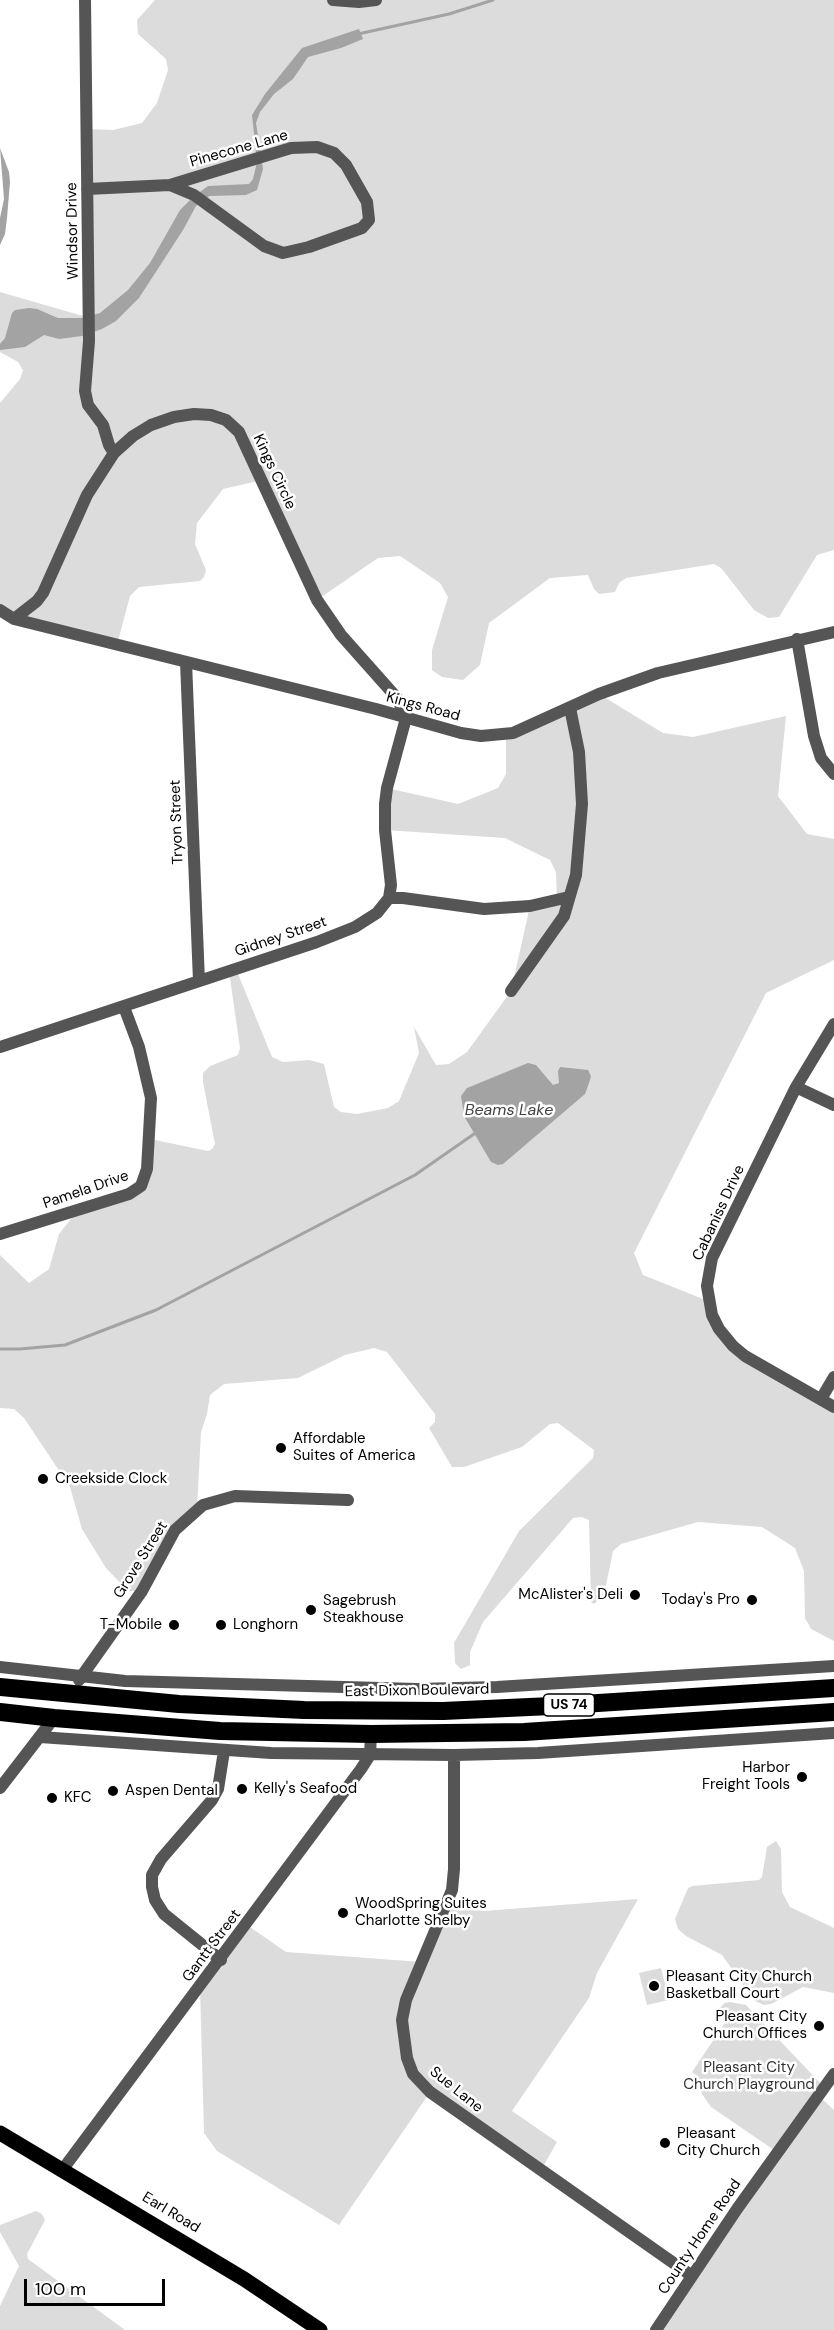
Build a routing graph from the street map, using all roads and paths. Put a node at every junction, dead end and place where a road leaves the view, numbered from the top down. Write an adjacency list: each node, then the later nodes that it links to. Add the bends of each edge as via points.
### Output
1 (85, 0): 5 (street, Windsor Drive)
2 (333, 0): 3 (street)
3 (376, 0)
4 (170, 185): 4 (street, Pinecone Lane, via 291,148 317,147 342,159 365,198 369,220 362,228 283,253 264,246 194,195); 5 (street, Pinecone Lane)
5 (87, 189): 6 (street, Windsor Drive, via 89,341 84,391)
6 (114, 453): 9 (street, Kings Circle, via 87,495 43,593); 14 (street, Kings Circle, via 151,425 174,417 194,414 226,420 249,449 317,600 341,635 397,698)
7 (0, 610): 9 (street, Kings Road)
8 (0, 619): 9 (street)
9 (14, 620): 12 (street, Kings Road)
10 (834, 632): 11 (street, Kings Road)
11 (797, 639): 13 (street, Kings Road, via 658,673); 15 (street, via 814,736 821,758)
12 (186, 662): 14 (street, Kings Road); 18 (street, Tryon Street)
13 (570, 708): 14 (street, Kings Road, via 513,734 498,736 461,733); 16 (street, via 579,752 582,804 576,875)
14 (406, 718): 17 (street, via 385,804 391,870)
15 (834, 774)
16 (569, 897): 17 (street, via 530,906 484,909); 19 (street, via 564,916)
17 (389, 898): 18 (street, Gidney Street, via 372,917 335,935)
18 (199, 981): 20 (street, Gidney Street)
19 (511, 991)
20 (124, 1006): 22 (street, Gidney Street); 25 (street, Pamela Drive, via 151,1098 147,1169 141,1186 135,1192)
21 (834, 1024): 23 (street, Cabaniss Drive)
22 (0, 1047)
23 (796, 1087): 24 (street); 27 (street, Cabaniss Drive, via 712,1257 707,1286 712,1315 733,1346)
24 (834, 1105)
25 (0, 1234)
26 (834, 1377): 27 (street)
27 (821, 1399): 28 (street, Cabaniss Drive)
28 (834, 1407)
29 (348, 1500): 32 (street, Grove Street, via 235,1497 203,1505 175,1530 142,1591)
30 (834, 1666): 33 (street, East Dixon Boulevard)
31 (0, 1667): 32 (street, East Dixon Boulevard)
32 (82, 1676): 33 (street, East Dixon Boulevard, via 125,1681 417,1689); 36 (street, Grove Street)
33 (685, 1676): 37 (street)
34 (0, 1687): 36 (highway, East Dixon Boulevard / US 74)
35 (830, 1688): 37 (highway, East Dixon Boulevard / US 74); 43 (highway, via 799,1702 704,1708 699,1712)
36 (67, 1694): 38 (highway, via 52,1702); 39 (highway, East Dixon Boulevard / US 74)
37 (685, 1697): 39 (highway, East Dixon Boulevard / US 74, via 443,1711); 44 (highway, via 684,1705 678,1709 560,1719)
38 (0, 1700)
39 (179, 1704): 42 (highway, via 165,1711 71,1708)
40 (0, 1712): 42 (highway, US 74)
41 (834, 1712): 43 (highway, US 74)
42 (54, 1718): 46 (highway, US 74, via 220,1731); 47 (street)
43 (699, 1721): 44 (highway, US 74); 48 (street)
44 (524, 1732): 46 (highway, US 74)
45 (834, 1733): 48 (street)
46 (371, 1734): 50 (street)
47 (40, 1737): 49 (street); 52 (street)
48 (700, 1742): 51 (street)
49 (224, 1751): 50 (street); 53 (street, via 215,1795 160,1859 152,1875 155,1900 164,1914)
50 (370, 1755): 51 (street); 53 (street, Gantt Street)
51 (454, 1755): 57 (street, Sue Lane, via 452,1890 406,2000 402,2020 413,2074 439,2099)
52 (0, 1788)
53 (221, 1960): 56 (street, Gantt Street)
54 (834, 2074): 57 (street, County Home Road)
55 (0, 2133): 56 (main road, Earl Road)
56 (63, 2169): 58 (main road, Earl Road)
57 (692, 2276): 59 (street, County Home Road)
58 (320, 2330)
59 (656, 2330)

